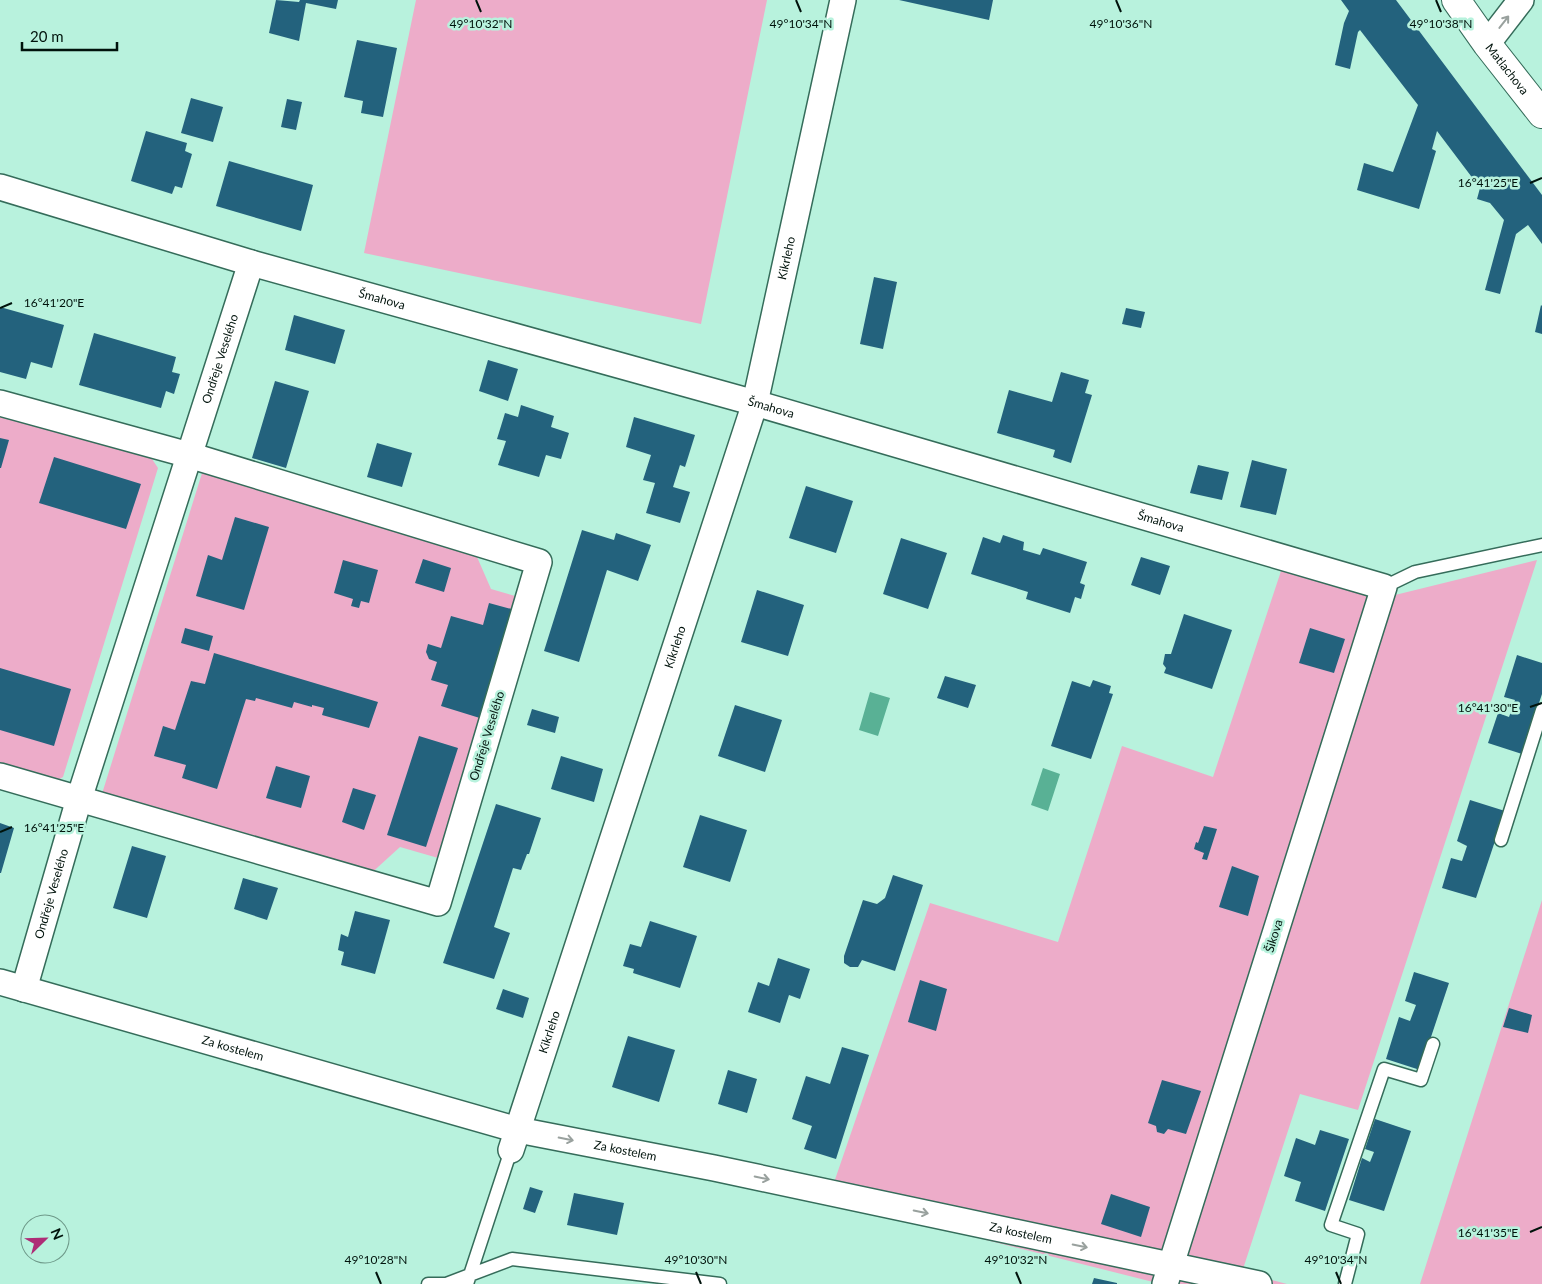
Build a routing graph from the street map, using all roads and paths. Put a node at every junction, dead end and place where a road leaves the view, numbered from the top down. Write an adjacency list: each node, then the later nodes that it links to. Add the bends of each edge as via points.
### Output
1 (843, 0): 9 (street, Kikrleho)
2 (1456, 0): 4 (street, Matlachova)
3 (1521, 0): 4 (street, one-way to 3)
4 (1487, 44): 5 (street, Matlachova)
5 (1542, 114)
6 (0, 187): 7 (street, Šmahova)
7 (251, 263): 9 (street, Šmahova); 10 (street, Ondřeje Veselého)
8 (0, 403): 10 (street, Ondřeje Veselého)
9 (755, 403): 12 (street, Šmahova); 20 (street, Kikrleho)
10 (189, 455): 15 (street, Ondřeje Veselého); 15 (street, Ondřeje Veselého, via 539,562 438,903)
11 (1542, 546): 12 (lane, via 1415,572)
12 (1384, 587): 21 (street, Šikova)
13 (1542, 710): 16 (lane)
14 (0, 776): 15 (street, Ondřeje Veselého)
15 (80, 799): 18 (street, Ondřeje Veselého)
16 (1501, 840)
17 (0, 982): 18 (street, Za kostelem)
18 (24, 990): 20 (street, Za kostelem)
19 (1433, 1044): 26 (lane, via 1421,1080 1384,1069 1331,1225 1358,1234)
20 (515, 1140): 21 (street, Za kostelem, one-way to 21, via 714,1168); 22 (lane, Kikrleho)
21 (1168, 1275): 25 (street, Za kostelem)
22 (469, 1278): 23 (lane, via 446,1284); 24 (lane, via 512,1259)
23 (428, 1284)
24 (720, 1284)
25 (1259, 1284)
26 (1345, 1284)

